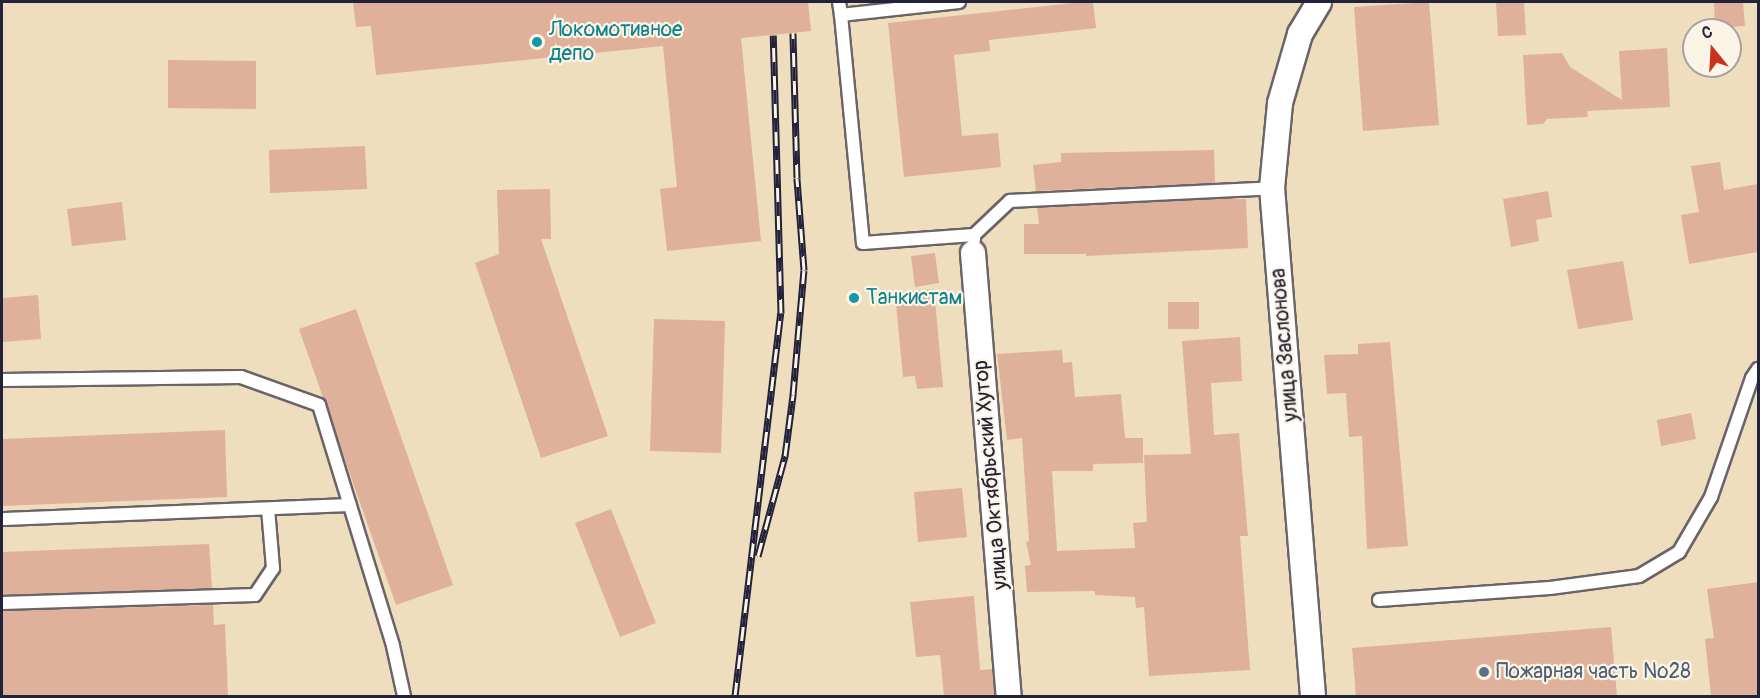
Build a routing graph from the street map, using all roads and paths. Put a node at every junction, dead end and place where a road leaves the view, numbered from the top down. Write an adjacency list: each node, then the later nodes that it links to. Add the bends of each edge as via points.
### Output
1 (839, 2): 4 (lane)
2 (959, 2): 4 (lane)
3 (1319, 2): 5 (street, улица Заслонова, via 1300,34 1280,103)
4 (841, 15): 6 (lane, via 863,243)
5 (1272, 188): 6 (lane, via 1010,201); 16 (street, улица Заслонова)
6 (974, 244): 15 (street, улица Октябрьский Хутор)
7 (1758, 369): 12 (lane, via 1711,497 1678,552 1639,576 1550,588)
8 (2, 380): 9 (lane, via 241,376 320,405)
9 (350, 505): 10 (lane); 14 (lane, via 393,646)
10 (268, 509): 11 (lane); 13 (lane, via 273,568 255,596)
11 (2, 519)
12 (1379, 600)
13 (2, 603)
14 (404, 696)
15 (1009, 696)
16 (1313, 696)

